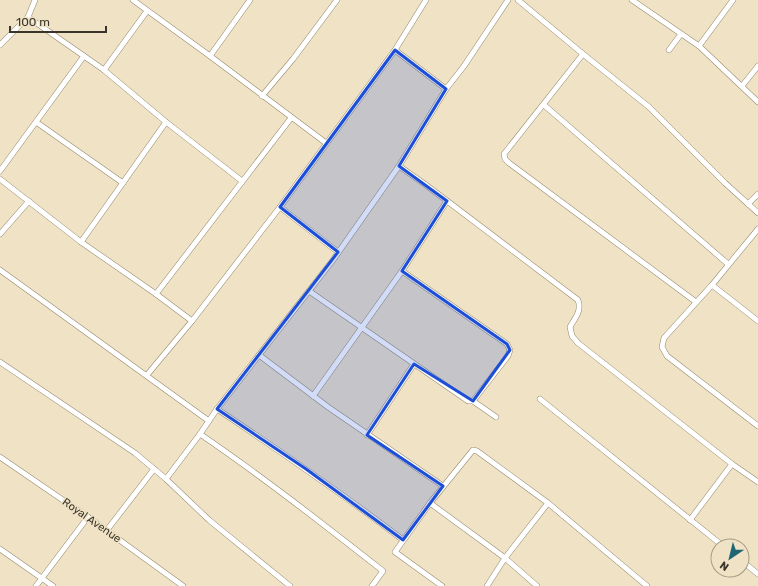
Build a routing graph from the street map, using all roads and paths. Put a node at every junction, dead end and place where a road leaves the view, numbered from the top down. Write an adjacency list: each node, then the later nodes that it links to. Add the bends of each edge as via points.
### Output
1 (35, 0): 11 (street)
2 (133, 0): 10 (street)
3 (250, 0): 19 (street)
4 (337, 0): 24 (street)
5 (426, 0): 15 (street)
6 (508, 0): 23 (street)
7 (518, 0): 17 (street)
8 (632, 0): 12 (street)
9 (732, 0): 14 (street)
10 (147, 10): 19 (street); 21 (street)
11 (28, 17): 13 (street); 18 (street)
12 (681, 34): 14 (street); 16 (street)
13 (0, 45)
14 (699, 46): 22 (street)
15 (395, 50): 23 (street); 30 (street)
16 (668, 50)
17 (582, 54): 26 (street); 39 (street, via 649,107)
18 (84, 56): 21 (street); 28 (street)
19 (210, 56): 24 (street)
20 (758, 66): 22 (street)
21 (104, 70): 29 (street)
22 (742, 86): 25 (street)
23 (446, 89): 31 (street)
24 (262, 96): 27 (street)
25 (758, 102)
26 (544, 105): 46 (street); 52 (street, via 504,154 505,159)
27 (291, 118): 30 (street); 34 (street)
28 (36, 122): 32 (street); 35 (street)
29 (166, 122): 34 (street); 35 (street)
30 (326, 143): 40 (street)
31 (399, 166): 38 (street); 45 (street)
32 (0, 171)
33 (0, 179): 37 (street)
34 (242, 181): 51 (street)
35 (123, 183): 44 (street)
36 (758, 194): 39 (street)
37 (29, 201): 43 (street); 44 (street)
38 (447, 201): 48 (street); 70 (street, via 578,300 579,312 570,327 572,336 578,343)
39 (748, 204): 41 (street)
40 (280, 207): 45 (street); 53 (street)
41 (758, 213)
42 (758, 229): 46 (street)
43 (0, 234)
44 (82, 242): 51 (street)
45 (338, 252): 50 (street)
46 (728, 264): 49 (street)
47 (0, 270): 59 (street)
48 (402, 271): 55 (street); 62 (street, via 507,344 510,350 508,356)
49 (712, 285): 52 (street); 54 (street)
50 (309, 291): 55 (street); 56 (street)
51 (156, 294): 53 (street)
52 (696, 302): 66 (street, via 664,338 662,347 667,356)
53 (192, 321): 59 (street)
54 (758, 321)
55 (362, 328): 58 (street); 60 (street)
56 (259, 354): 60 (street); 63 (street)
57 (0, 362): 71 (street, via 135,453)
58 (414, 364): 62 (street, via 468,401); 68 (street)
59 (147, 375): 65 (street)
60 (313, 396): 68 (street)
61 (540, 399): 78 (street)
62 (473, 401): 64 (street)
63 (217, 409): 65 (street); 81 (street, via 312,473)
64 (496, 417)
65 (209, 421): 67 (street)
66 (757, 424)
67 (200, 434): 72 (street); 91 (street, via 309,512 383,570)
68 (367, 435): 74 (street)
69 (0, 457): 77 (street, Royal Avenue)
70 (732, 464): 73 (street); 78 (street)
71 (154, 469): 72 (street); 79 (street)
72 (166, 479): 90 (street, via 209,520)
73 (758, 482)
74 (443, 486): 75 (street); 76 (street, via 469,454 477,450)
75 (430, 503): 81 (street); 83 (street)
76 (548, 503): 83 (street); 95 (street)
77 (88, 516): 79 (street, Royal Avenue); 86 (street)
78 (690, 520): 80 (street)
79 (107, 530): 89 (street, Royal Avenue)
80 (713, 538)
81 (403, 540): 92 (street, via 395,552)
82 (0, 549): 86 (street)
83 (505, 558): 93 (street); 94 (street)
84 (750, 568): 85 (street)
85 (758, 574)
86 (42, 578): 87 (street); 88 (street)
87 (36, 586)
88 (53, 586)
89 (183, 586)
90 (290, 586)
91 (372, 586)
92 (442, 586)
93 (487, 586)
94 (537, 586)
95 (647, 586)

